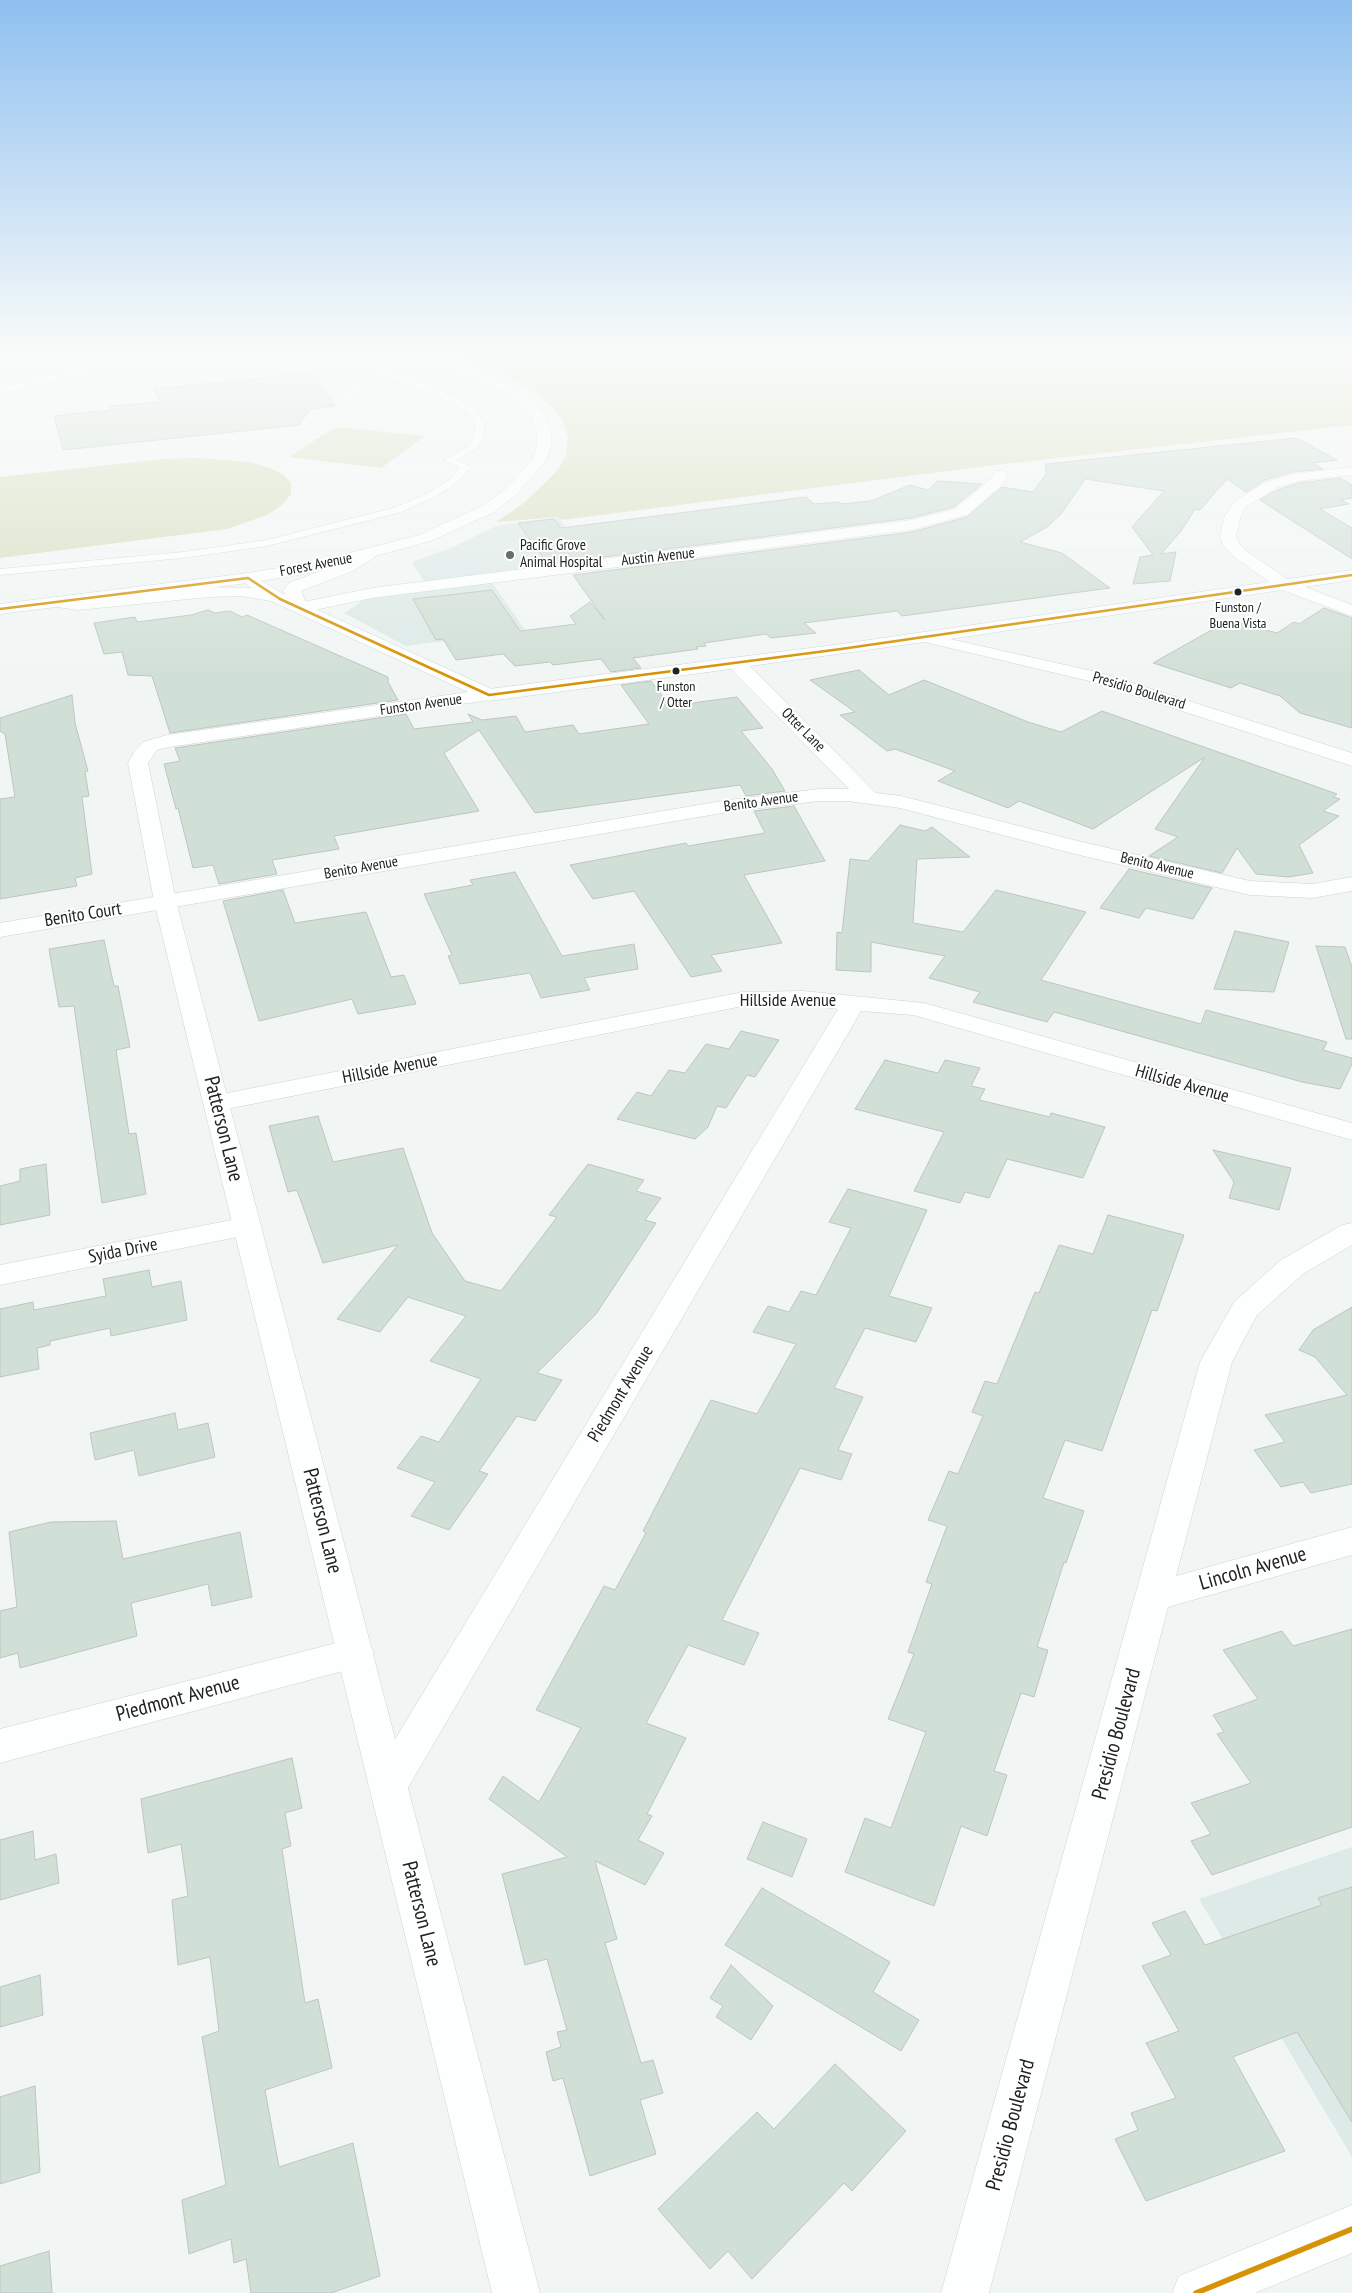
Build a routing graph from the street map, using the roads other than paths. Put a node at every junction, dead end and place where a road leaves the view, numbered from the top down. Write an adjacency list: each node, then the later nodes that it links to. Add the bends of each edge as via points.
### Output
1 (448, 460): 6 (lane, via 466,466 454,481 430,496 398,510 267,543 183,555)
2 (539, 460): 5 (street, Forest Avenue, via 511,492 488,509 450,528)
3 (1352, 471): 9 (street, via 1298,477 1271,485 1240,504 1233,515 1228,536 1231,545)
4 (1001, 474): 12 (street, Austin Avenue, via 996,483 961,512 912,525 372,593)
5 (368, 555): 8 (street, Forest Avenue); 12 (street, via 347,567 295,587 292,592)
6 (0, 572)
7 (1352, 575): 9 (street, Funston Avenue)
8 (248, 578): 10 (street); 11 (street, Forest Avenue)
9 (1284, 585): 14 (street); 15 (street, Funston Avenue)
10 (280, 599): 11 (street, via 241,591 160,595 78,605); 12 (street)
11 (56, 602): 13 (street, Forest Avenue)
12 (300, 608): 17 (street)
13 (0, 609)
14 (1352, 612)
15 (922, 637): 16 (street, Funston Avenue); 19 (street, Presidio Boulevard, via 1094,677)
16 (736, 662): 17 (street, Funston Avenue); 20 (street, Otter Lane)
17 (489, 695): 18 (street, Funston Avenue, via 167,741)
18 (145, 750): 22 (street, Patterson Lane, via 138,763)
19 (1352, 760)
20 (870, 798): 21 (street, Benito Avenue, via 932,809 1075,848 1250,888 1312,891); 22 (street, Benito Avenue, via 819,795 728,806)
21 (1352, 884)
22 (165, 901): 23 (street, Benito Court); 25 (street, Patterson Lane)
23 (0, 930)
24 (854, 1002): 25 (street, Hillside Avenue, via 803,998 743,999); 26 (street, Hillside Avenue, via 915,1008); 34 (street, Piedmont Avenue)
25 (217, 1103): 27 (street, Patterson Lane)
26 (1352, 1132)
27 (247, 1226): 29 (street, Syida Drive); 32 (street, Patterson Lane)
28 (1352, 1232): 31 (street, Presidio Boulevard, via 1292,1267 1245,1309 1216,1362)
29 (0, 1275)
30 (1352, 1541): 31 (street, Lincoln Avenue)
31 (1154, 1597): 37 (street, Presidio Boulevard)
32 (356, 1653): 33 (street, Piedmont Avenue); 34 (street, Patterson Lane)
33 (0, 1746)
34 (388, 1786): 36 (street, Patterson Lane)
35 (1352, 2229): 38 (street)
36 (516, 2293)
37 (966, 2293)
38 (1196, 2293)

